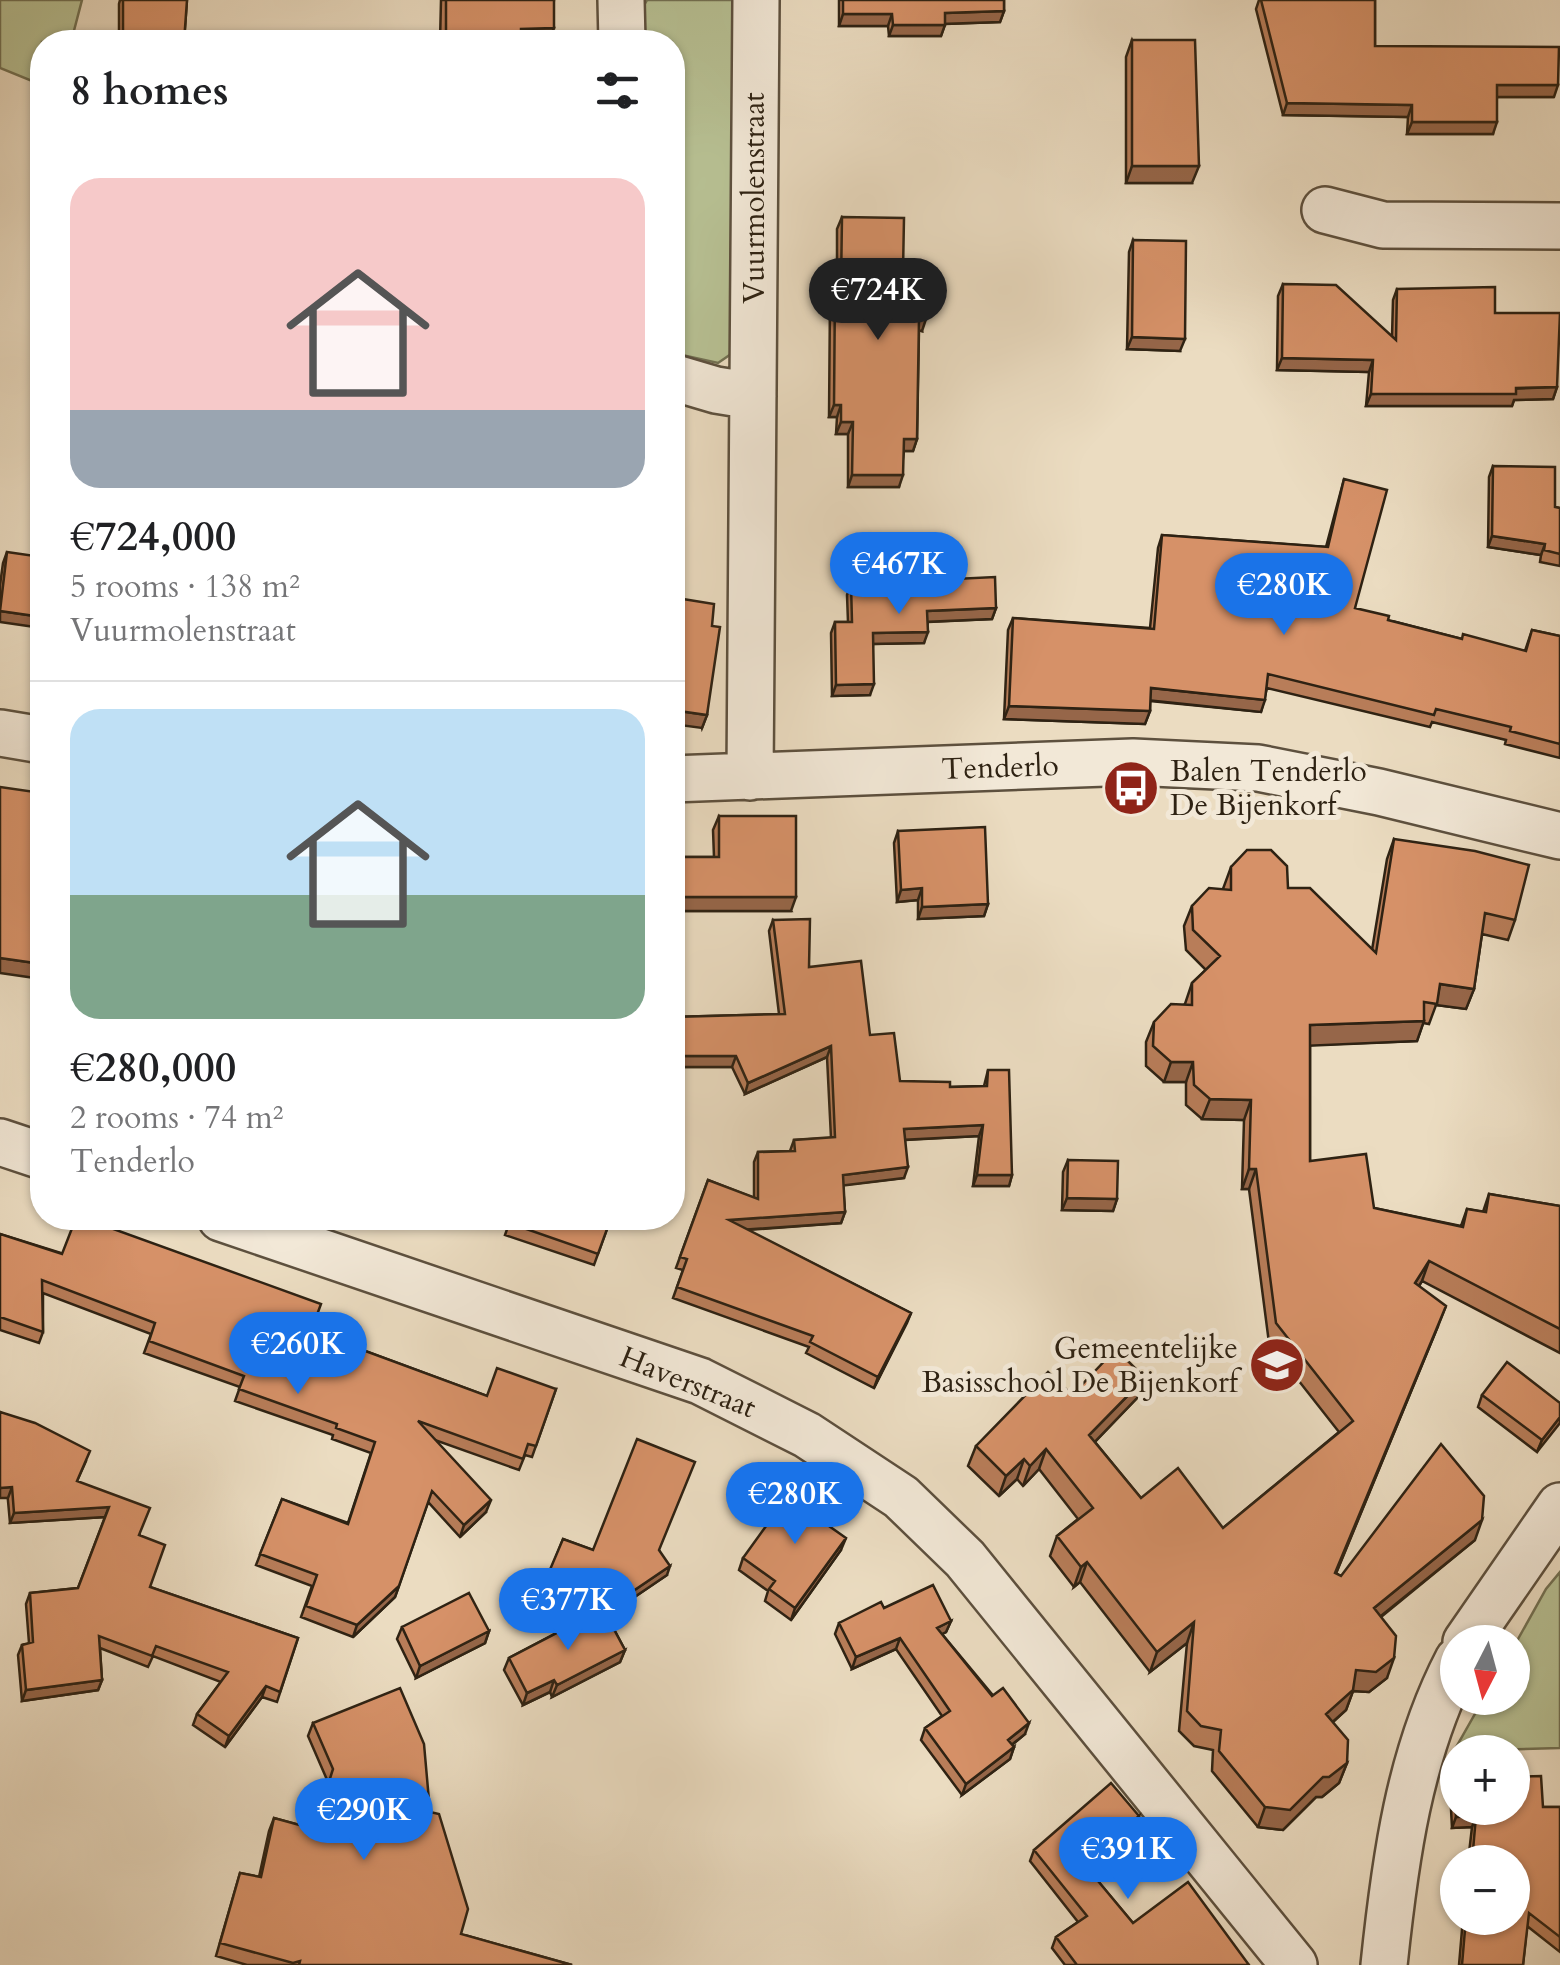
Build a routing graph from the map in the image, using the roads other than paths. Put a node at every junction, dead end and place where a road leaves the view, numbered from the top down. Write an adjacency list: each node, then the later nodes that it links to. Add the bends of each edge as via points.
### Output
1 (621, 0): 3 (street)
2 (756, 0): 7 (street, Vuurmolenstraat)
3 (622, 30)
4 (1324, 210): 5 (street, via 1383,225)
5 (1560, 226)
6 (685, 381): 7 (street)
7 (753, 396): 10 (street, Vuurmolenstraat)
8 (0, 733): 9 (street)
9 (30, 738)
10 (750, 777): 11 (street, Tenderlo); 12 (street, Tenderlo, via 1132,762 1258,768)
11 (685, 779)
12 (1560, 836)
13 (0, 1142): 14 (street)
14 (30, 1152)
15 (256, 1230): 19 (street, Haverstraat, via 700,1381 806,1435 901,1498 965,1559)
16 (1560, 1506): 17 (street)
17 (1478, 1625)
18 (1440, 1694): 20 (street, via 1406,1804)
19 (1294, 1965)
20 (1384, 1965)

